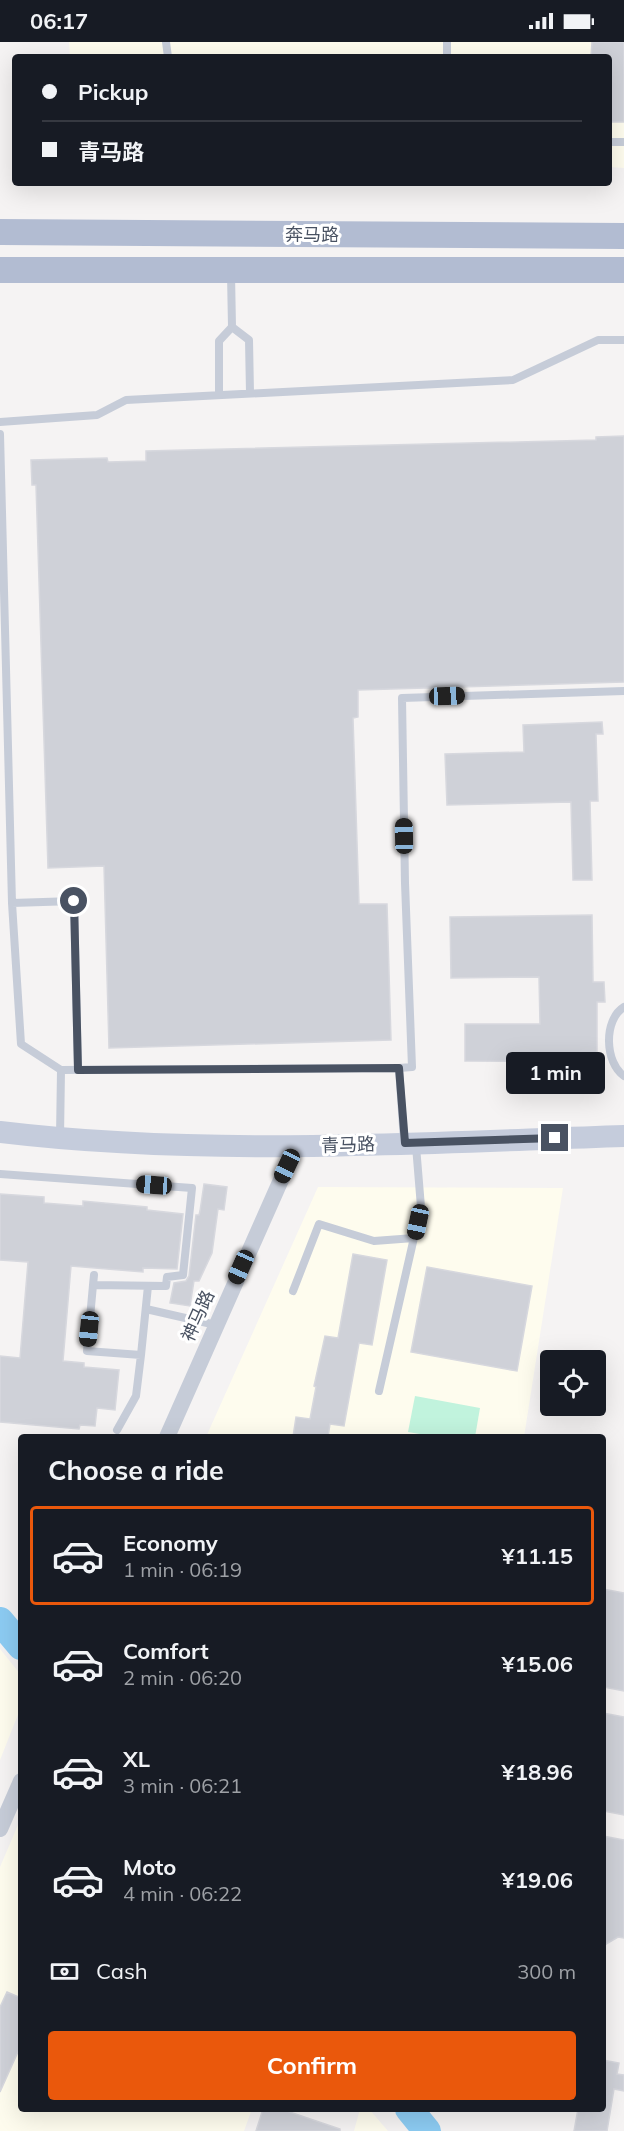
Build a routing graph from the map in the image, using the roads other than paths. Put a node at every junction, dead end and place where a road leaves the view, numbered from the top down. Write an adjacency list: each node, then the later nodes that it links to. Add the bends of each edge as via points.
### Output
1 (0, 232): 2 (main road, 奔马路)
2 (624, 236)
3 (0, 270): 4 (main road, 奔马路)
4 (231, 270): 5 (main road, 奔马路); 6 (lane)
5 (624, 270)
6 (232, 327): 8 (lane, via 249,340); 9 (lane, via 219,341)
7 (624, 340): 8 (lane, via 598,340 513,380)
8 (250, 393): 9 (lane)
9 (219, 394): 10 (lane, via 126,400 97,415)
10 (0, 422)
11 (0, 435): 13 (lane)
12 (624, 691): 15 (lane, via 402,698 412,1067)
13 (12, 903): 16 (lane, via 21,1044); 17 (lane, via 74,901)
14 (624, 1007): 18 (lane, via 613,1018 609,1035 616,1071)
15 (399, 1068): 17 (lane); 22 (lane)
16 (61, 1070): 17 (lane); 21 (lane)
17 (78, 1070)
18 (624, 1076)
19 (0, 1132): 21 (street, 青马路)
20 (624, 1136): 22 (street, 青马路)
21 (60, 1138): 23 (street, 青马路)
22 (410, 1143): 23 (street, 青马路); 25 (lane, via 421,1207)
23 (296, 1146): 31 (street, 神马路)
24 (0, 1174): 28 (lane, via 192,1188 183,1275 167,1277 166,1286)
25 (414, 1238): 29 (lane, via 374,1241 319,1224); 33 (lane)
26 (94, 1275): 27 (lane)
27 (93, 1285): 28 (lane); 32 (lane, via 87,1350)
28 (148, 1286): 30 (lane)
29 (293, 1291)
30 (146, 1310): 31 (lane); 32 (lane)
31 (216, 1325): 35 (street, 神马路)
32 (141, 1355): 34 (lane, via 136,1396)
33 (379, 1391)
34 (117, 1430)
35 (167, 1434)
36 (18, 1788): 37 (street)
37 (0, 1829)

